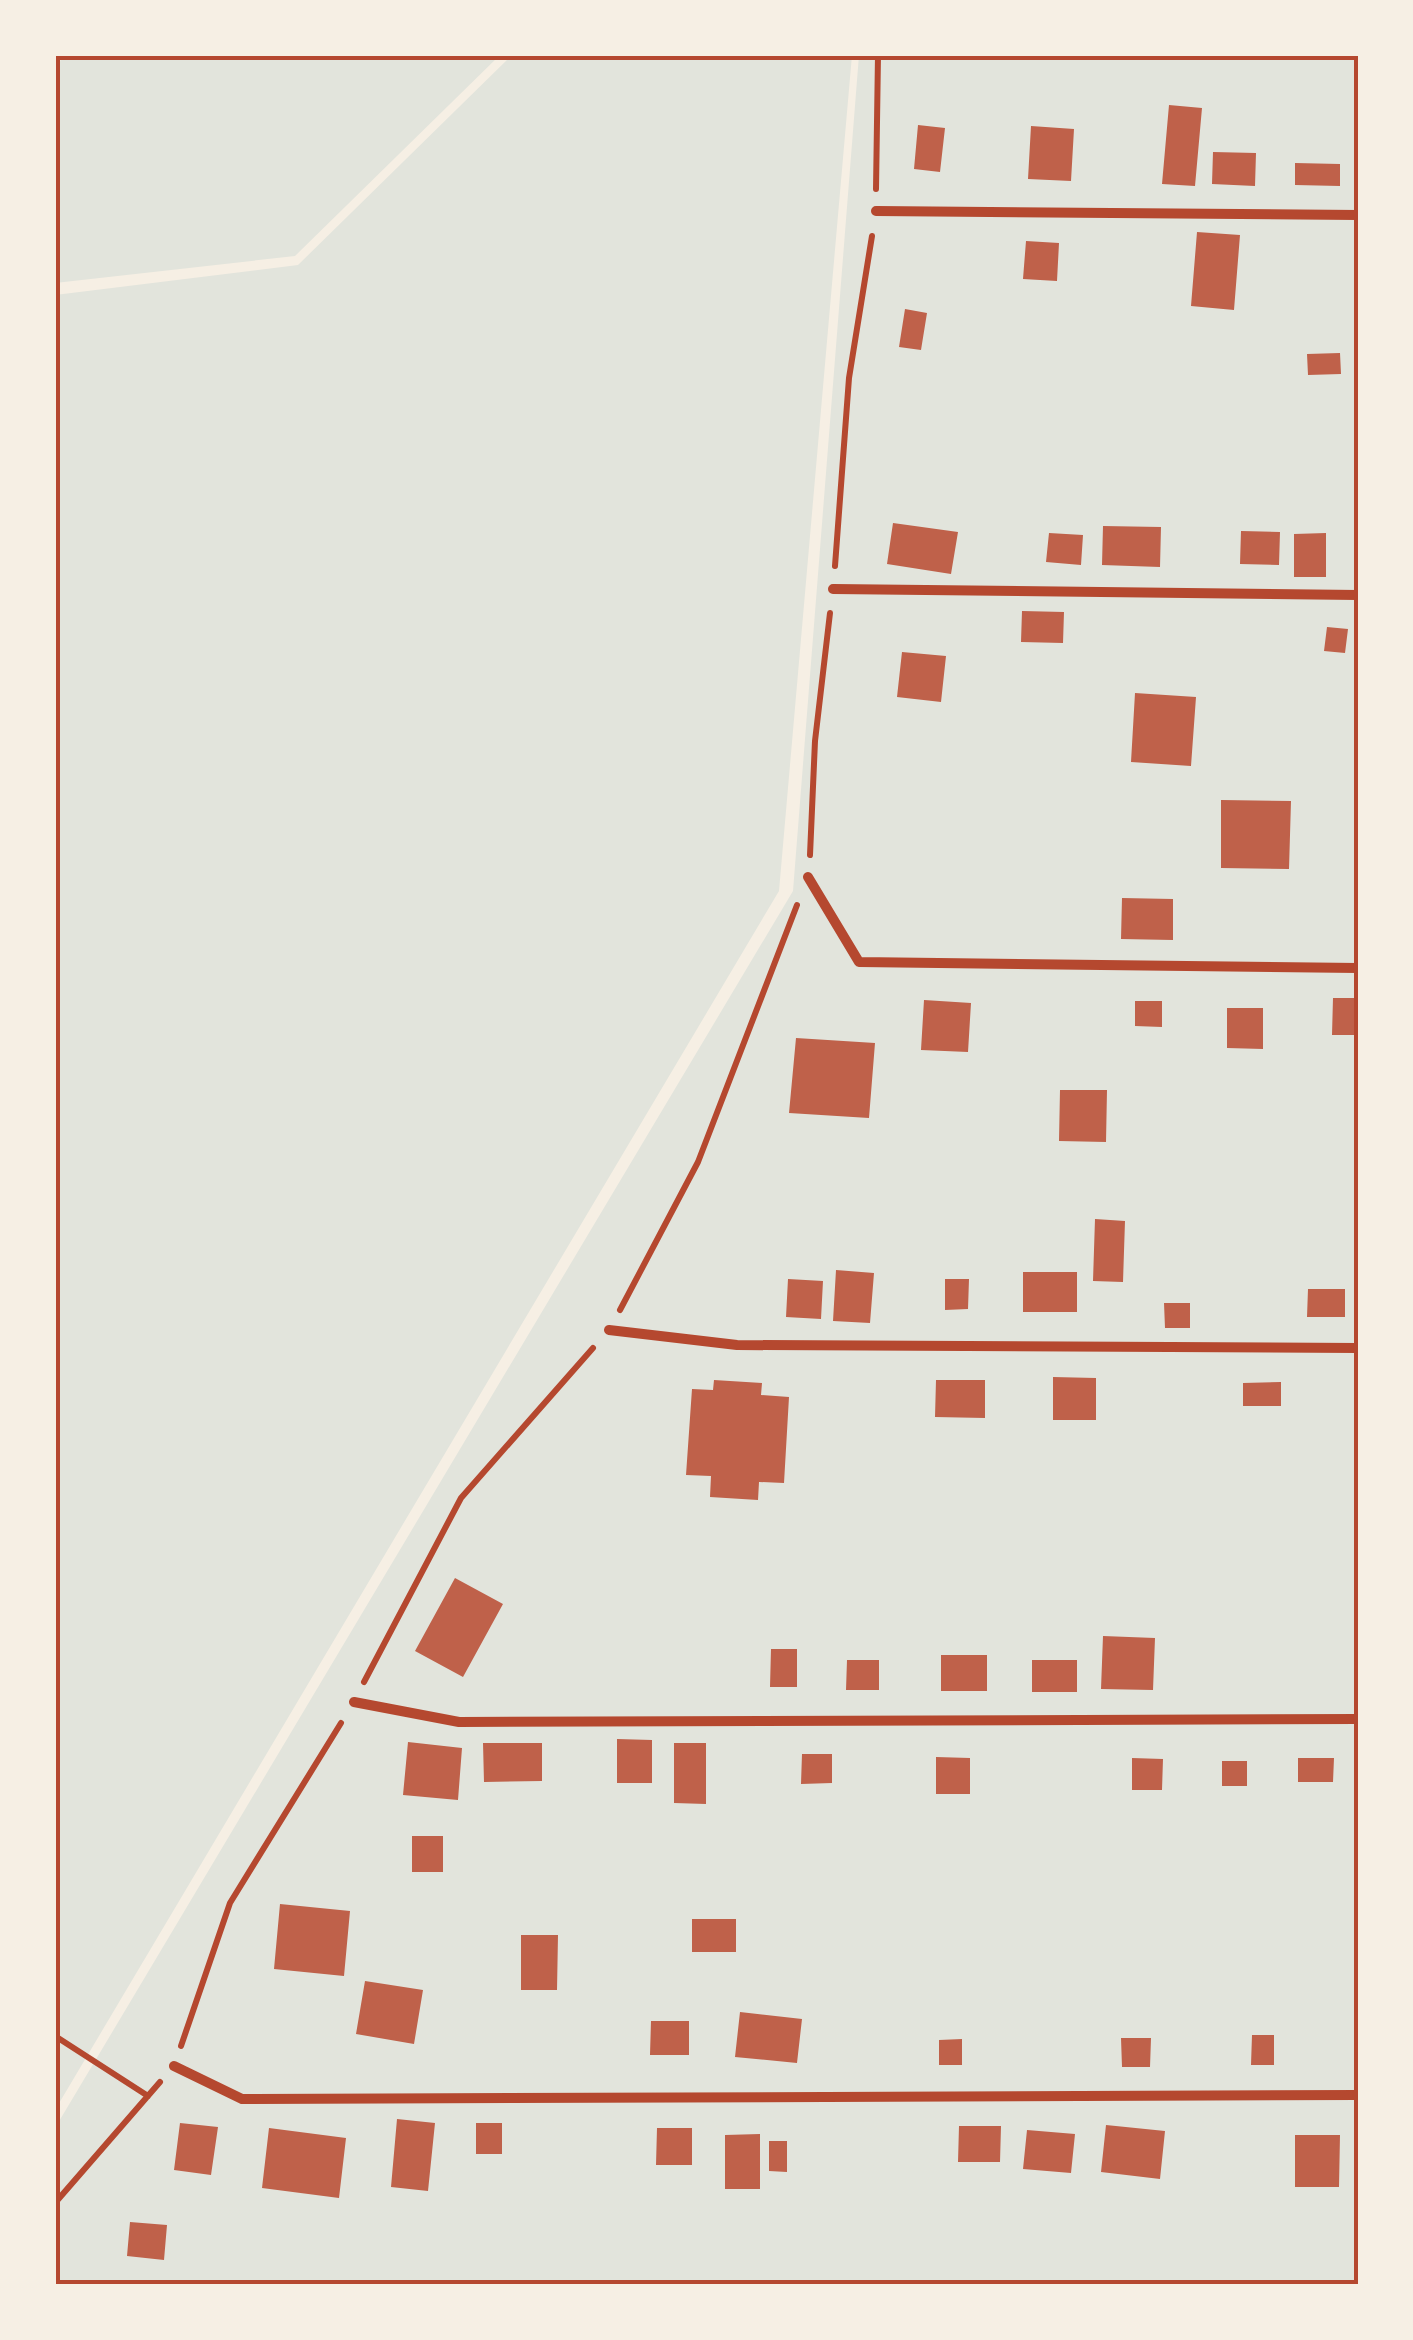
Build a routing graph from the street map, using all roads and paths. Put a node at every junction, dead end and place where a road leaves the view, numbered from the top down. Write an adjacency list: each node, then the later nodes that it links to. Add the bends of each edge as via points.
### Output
1 (878, 55): 2 (path)
2 (876, 211): 3 (street); 4 (path, via 849,378)
3 (1358, 214)
4 (833, 589): 5 (street); 6 (path)
5 (1358, 595)
6 (808, 876): 7 (street, via 859,962); 8 (path, via 698,1162)
7 (1358, 968)
8 (609, 1330): 9 (street, via 737,1345); 10 (path, via 460,1498)
9 (1358, 1348)
10 (354, 1702): 11 (street, via 459,1722); 13 (path, via 230,1903)
11 (1358, 1718)
12 (55, 2036): 15 (path)
13 (174, 2066): 14 (street, via 242,2099); 15 (path)
14 (1358, 2095)
15 (148, 2096): 16 (path)
16 (55, 2203)

